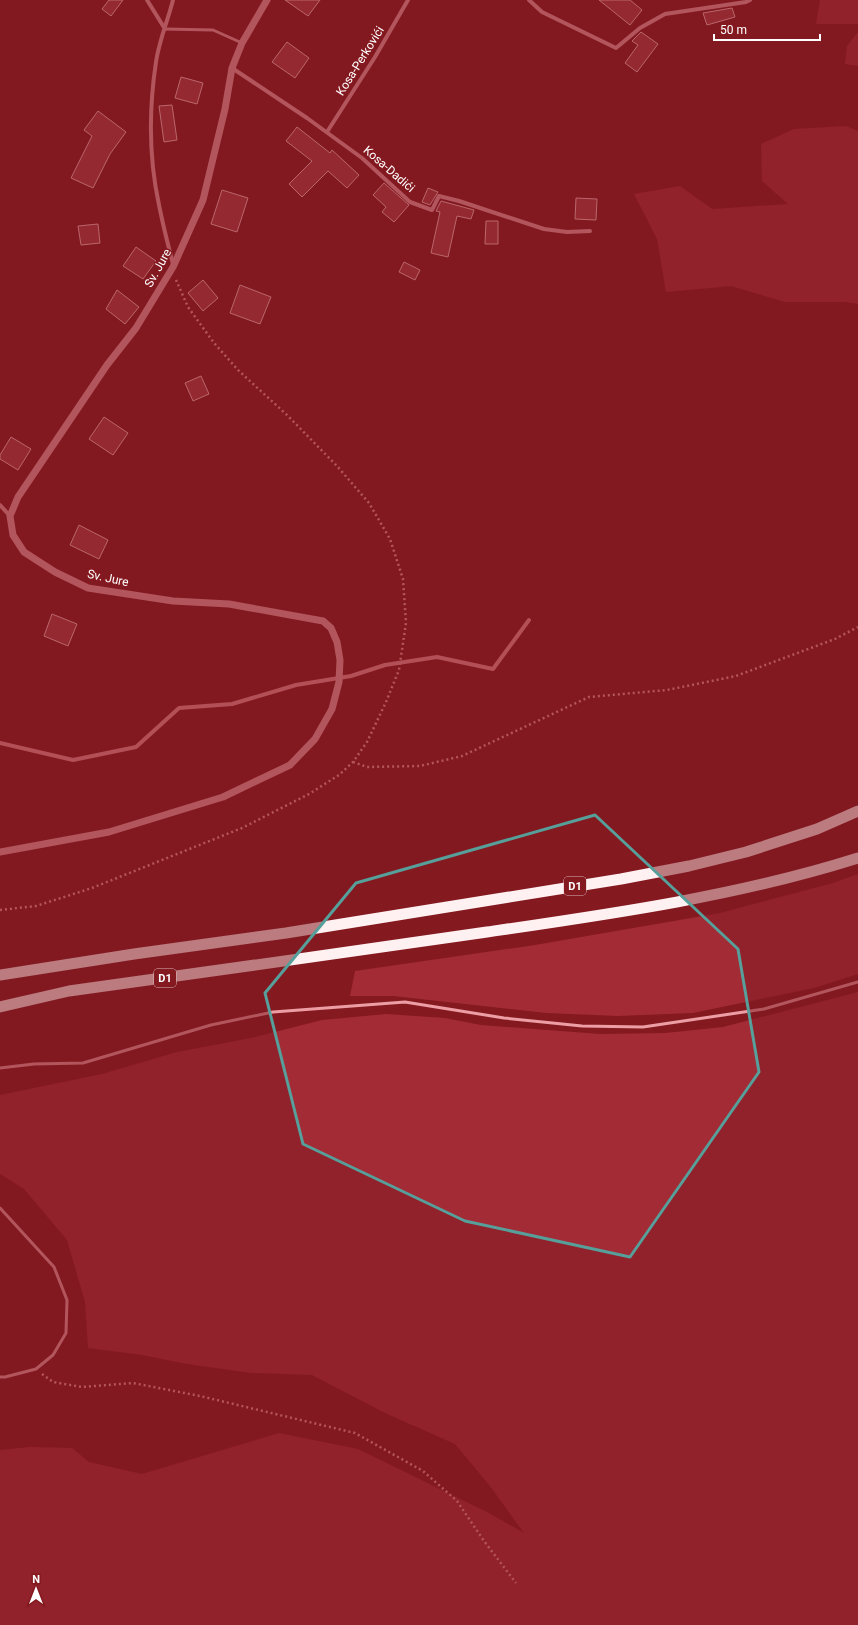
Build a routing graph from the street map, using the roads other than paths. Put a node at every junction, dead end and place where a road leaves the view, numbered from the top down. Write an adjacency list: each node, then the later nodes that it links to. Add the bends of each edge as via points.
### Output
1 (147, 0): 7 (street)
2 (173, 0): 7 (street)
3 (267, 0): 8 (street, Sv. Jure)
4 (408, 0): 10 (street, Kosa-Perkovići)
5 (529, 0): 6 (street, via 542,12 616,48 640,28 665,14)
6 (750, 0)
7 (165, 28): 8 (lane, via 213,30); 12 (street, via 156,60 153,86 152,144 158,204)
8 (242, 43): 9 (street, Sv. Jure)
9 (232, 68): 10 (street, Kosa-Dadići); 12 (street, Sv. Jure, via 203,200)
10 (327, 132): 11 (street, Kosa-Dadići, via 362,158 410,202 432,210 440,196 544,229)
11 (590, 231)
12 (174, 267): 14 (street, Sv. Jure, via 136,328 107,365 18,497)
13 (0, 505): 14 (street)
14 (10, 516): 16 (street, Sv. Jure, via 13,535 24,552 55,572 88,588 173,601 229,604 323,620 331,628 337,642 340,669 332,709 315,739 290,765 224,797 109,832)
15 (858, 811): 18 (highway, D1, via 817,829 760,848 689,866 294,932)
16 (0, 852)
17 (858, 858): 20 (highway, D1, via 714,894 586,917 69,991)
18 (0, 976)
19 (858, 982): 21 (lane, via 764,1008 643,1027 582,1026 504,1018 405,1002 273,1012 211,1025 83,1063)
20 (0, 1007)
21 (0, 1068)
22 (0, 1208): 23 (lane, via 54,1267 67,1300 66,1333 53,1355 36,1369)
23 (0, 1377)

